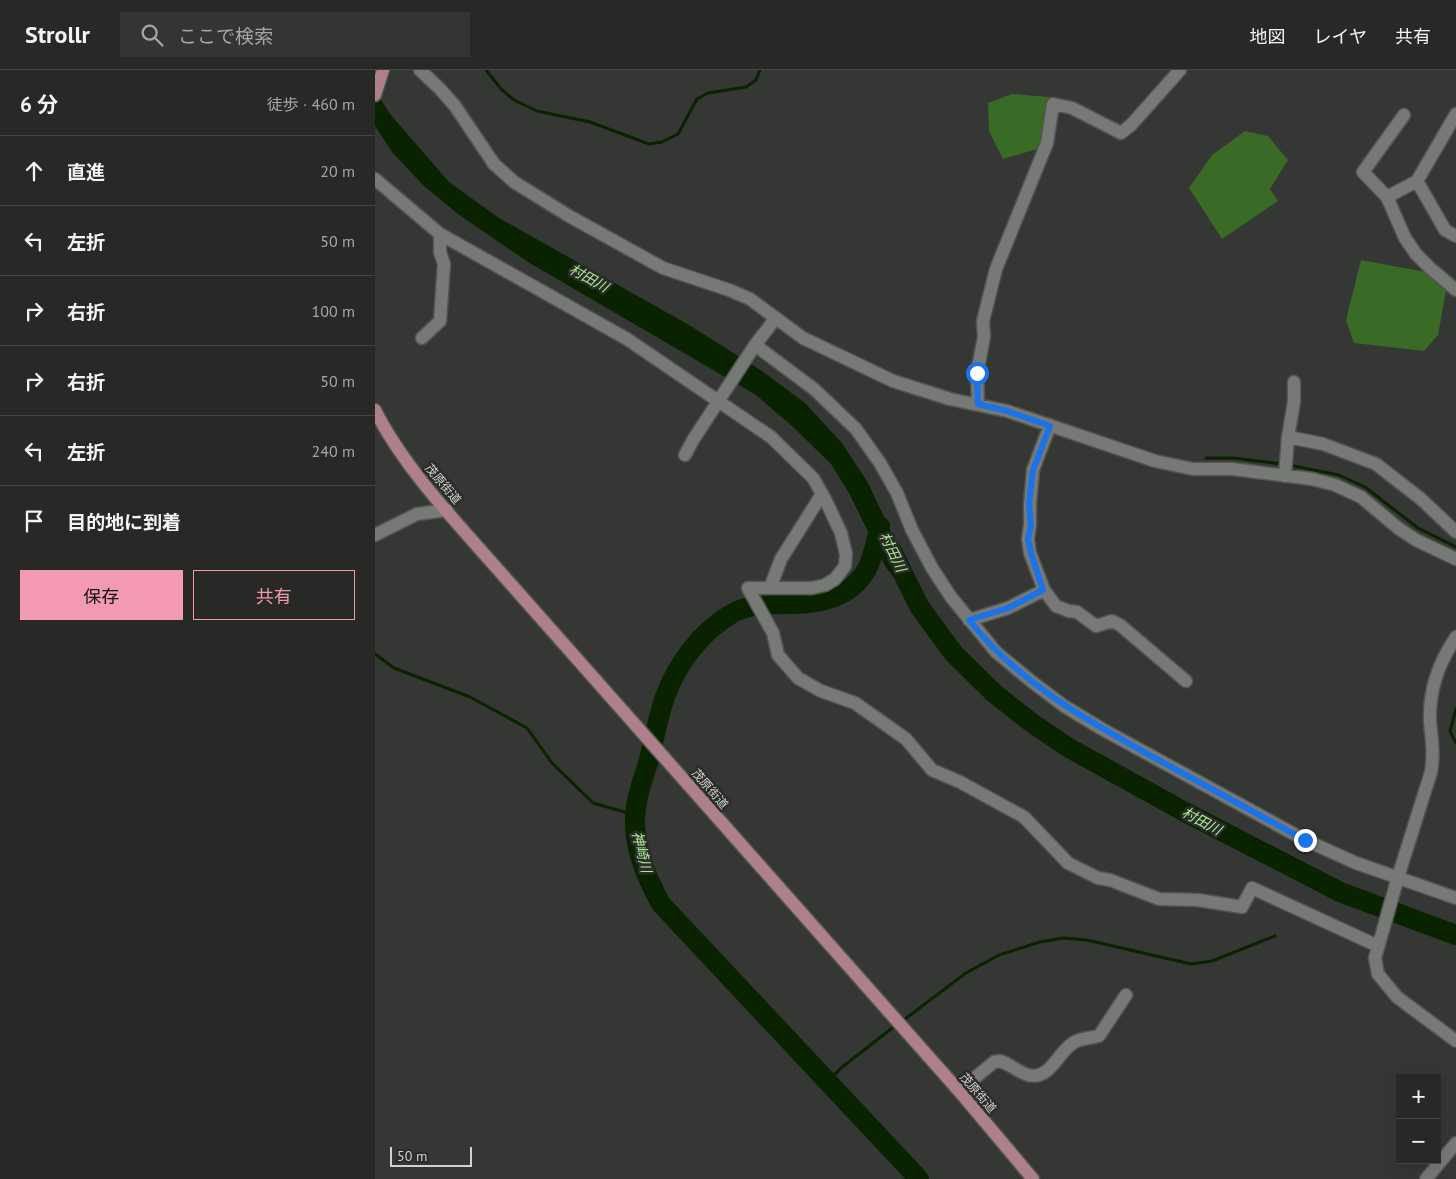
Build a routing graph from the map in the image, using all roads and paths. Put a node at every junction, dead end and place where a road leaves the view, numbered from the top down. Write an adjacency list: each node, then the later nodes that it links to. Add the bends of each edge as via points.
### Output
1 (383, 70): 4 (main road)
2 (419, 70): 13 (street, via 455,106 494,164 513,182 663,268 729,290 749,299)
3 (1180, 70): 18 (street, via 1121,133 1072,108 1053,104 1047,143 996,269 985,312 977,373)
4 (375, 95)
5 (1456, 114): 8 (street)
6 (1404, 115): 9 (street, via 1363,172)
7 (375, 179): 10 (street)
8 (1417, 181): 9 (street); 11 (street, via 1445,230)
9 (1387, 197): 12 (street, via 1405,238 1416,254)
10 (440, 234): 14 (street, via 444,264 440,321); 17 (street, via 627,339)
11 (1456, 236)
12 (1456, 290)
13 (776, 318): 15 (street); 18 (street, via 803,338 893,381)
14 (422, 338)
15 (755, 345): 17 (street); 31 (street, via 814,389 856,429 897,493 932,568)
16 (1294, 382): 21 (street)
17 (718, 401): 22 (street); 24 (street, via 771,437 813,478)
18 (978, 404): 20 (street)
19 (375, 410): 25 (main road, 茂原街道, via 398,449)
20 (1050, 426): 23 (street, via 1155,461 1193,469 1232,469); 30 (street, via 1033,470 1029,504 1031,525 1028,539)
21 (1288, 437): 23 (street); 26 (street, via 1323,444 1376,464)
22 (685, 455)
23 (1285, 476): 28 (street, via 1312,479 1361,497 1416,540)
24 (823, 494): 29 (street, via 781,559); 29 (street, via 844,544 845,566 835,579 825,585)
25 (447, 510): 27 (street, via 417,514); 39 (main road, 茂原街道)
26 (1456, 532)
27 (375, 535)
28 (1456, 559)
29 (770, 588): 36 (street, via 749,588 773,633 778,655 798,678 821,691 855,703 906,739 932,770 1024,817 1073,866 1159,900 1198,900 1242,907 1252,888)
30 (1043, 590): 31 (street, via 1008,608); 33 (street, via 1056,606 1077,612 1097,626 1112,621 1120,625)
31 (969, 620): 34 (street, via 996,652 1031,681 1102,729 1305,840 1356,863)
32 (1456, 638): 34 (street, via 1439,665 1433,682 1430,709 1433,760)
33 (1186, 681)
34 (1398, 877): 35 (street); 36 (street)
35 (1456, 898)
36 (1378, 946): 38 (street, via 1376,966 1383,982 1397,997)
37 (1127, 995): 39 (street, via 1099,1036 1075,1041 1050,1069 1028,1075 1000,1061 994,1062)
38 (1456, 1041)
39 (959, 1091): 41 (main road, 茂原街道)
40 (1456, 1143): 42 (street)
41 (1033, 1179)
42 (1426, 1179)

